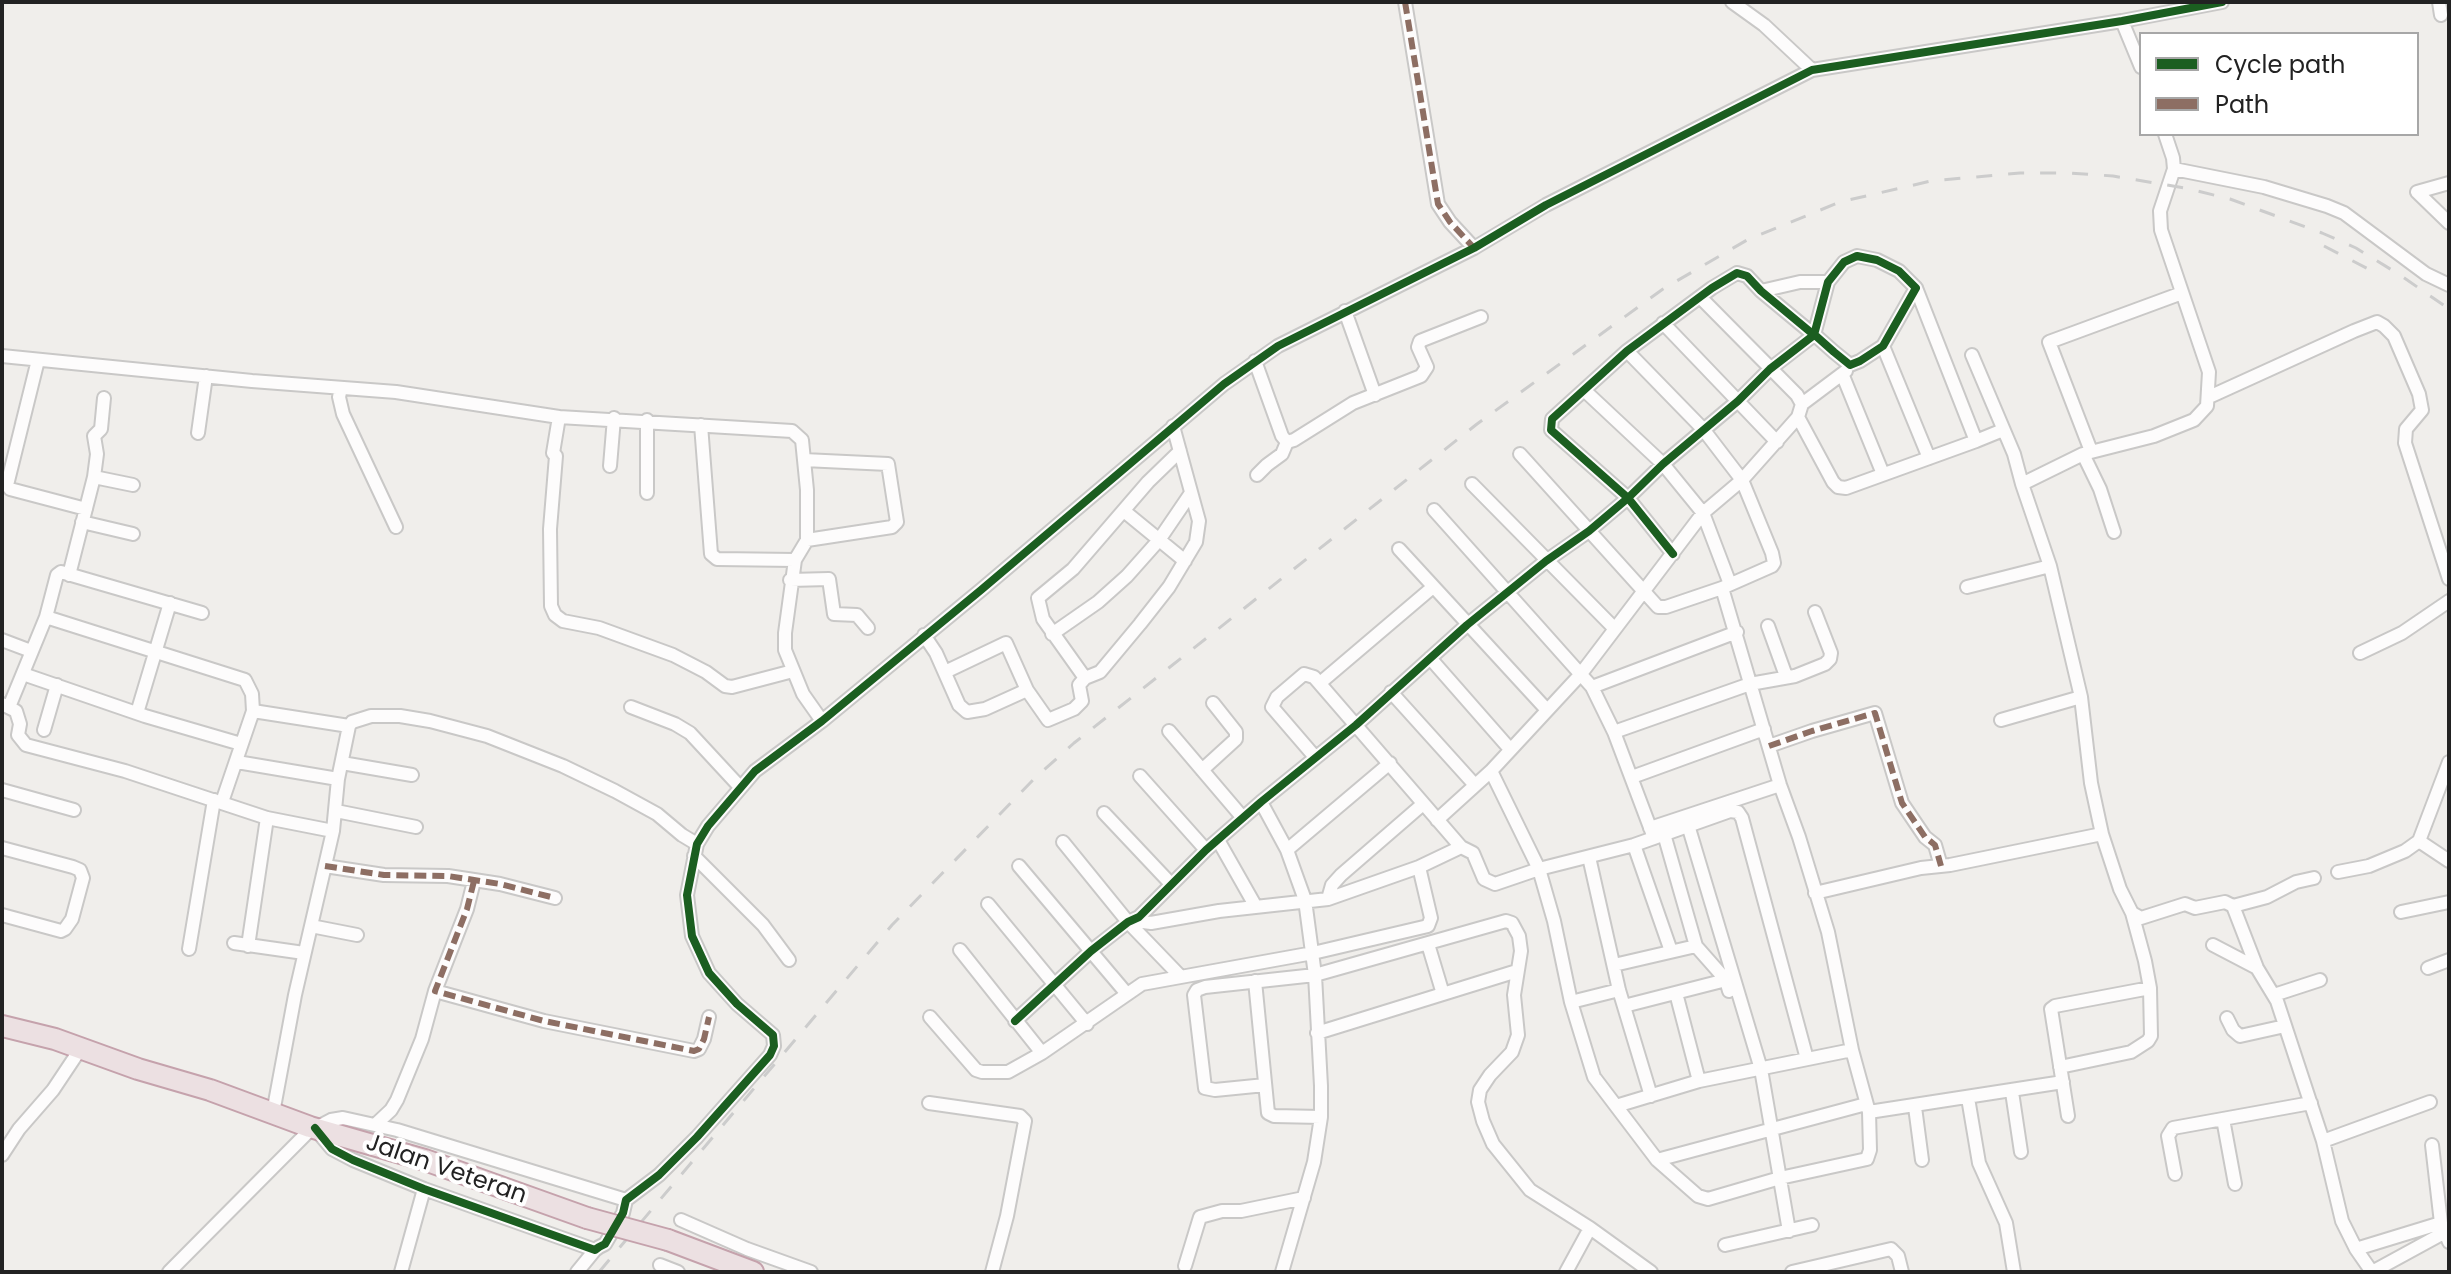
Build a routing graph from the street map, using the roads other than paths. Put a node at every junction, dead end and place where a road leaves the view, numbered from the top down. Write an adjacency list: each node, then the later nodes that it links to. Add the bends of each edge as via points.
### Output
1 (1405, 2): 11 (street, via 1438,204)
2 (1732, 2): 6 (street)
3 (2222, 2): 4 (street)
4 (2122, 21): 5 (street); 6 (street)
5 (2139, 62)
6 (1812, 70): 11 (street, via 1546,205)
7 (2166, 136): 8 (street)
8 (2174, 169): 13 (street, via 2264,187 2344,213); 16 (street, via 2160,211 2161,230)
9 (2449, 183): 10 (street, via 2417,192)
10 (2449, 223)
11 (1474, 248): 18 (street)
12 (1828, 282): 14 (street, via 1844,262 1857,256 1899,271); 15 (street); 21 (street)
13 (2449, 285)
14 (1916, 288): 22 (street); 46 (street)
15 (1761, 291): 17 (street, via 1740,273); 21 (street)
16 (2182, 293): 34 (street, via 2209,372); 50 (street, via 2049,342)
17 (1700, 297): 20 (street); 28 (street)
18 (1345, 311): 27 (street); 33 (street)
19 (1481, 317): 33 (street, via 1420,341 1427,367 1421,376)
20 (1663, 323): 23 (street); 36 (street)
21 (1814, 335): 28 (street); 29 (street)
22 (1883, 346): 29 (street); 52 (street)
23 (1627, 351): 32 (street); 43 (street)
24 (1972, 355): 44 (street)
25 (2, 356): 26 (street)
26 (38, 360): 30 (street); 69 (street, via 8,487)
27 (1255, 361): 42 (street); 47 (street)
28 (1770, 369): 36 (street); 37 (street, via 1797,395)
29 (1847, 370): 37 (street); 56 (street)
30 (206, 376): 31 (street); 45 (street)
31 (341, 388): 38 (street); 70 (street, via 343,414)
32 (1584, 390): 54 (street); 65 (street, via 1552,419 1551,430)
33 (1375, 395): 47 (street)
34 (2209, 397): 50 (street, via 2194,420); 83 (street, via 2354,331 2377,322 2384,326 2401,350 2419,394 2422,410 2406,429 2405,443)
35 (104, 398): 58 (street, via 101,429 94,436)
36 (1738, 401): 43 (street); 48 (street)
37 (1800, 411): 48 (street); 56 (street, via 1838,487)
38 (559, 417): 39 (street); 107 (street, via 550,529 555,615 673,655 725,686)
39 (614, 418): 40 (street); 55 (street)
40 (647, 420): 41 (street); 63 (street)
41 (701, 425): 53 (street, via 792,431 802,440); 78 (street, via 713,556)
42 (1173, 426): 49 (street); 101 (street)
43 (1703, 429): 54 (street); 59 (street)
44 (2003, 430): 46 (street); 61 (street)
45 (198, 433)
46 (1976, 441): 52 (street)
47 (1287, 442): 57 (street, via 1282,454)
48 (1777, 442): 59 (street)
49 (1180, 451): 64 (street); 67 (street)
50 (2087, 453): 61 (street); 72 (street)
51 (1520, 454): 71 (street)
52 (1929, 458): 56 (street)
53 (804, 460): 74 (street); 74 (street, via 887,463 897,522)
54 (1663, 464): 65 (street); 68 (street)
55 (610, 466)
56 (1883, 474)
57 (1257, 475)
58 (94, 477): 62 (street); 69 (street)
59 (1742, 480): 68 (street); 85 (street, via 1774,563)
60 (1472, 484): 80 (street)
61 (2022, 484): 81 (street)
62 (133, 485)
63 (647, 493)
64 (1191, 493): 75 (street); 79 (street, via 1199,533)
65 (1628, 498): 71 (street); 77 (street)
66 (1434, 510): 89 (street)
67 (1124, 511): 75 (street); 100 (street, via 1073,569 1038,598)
68 (1703, 513): 77 (street); 85 (street)
69 (84, 515): 73 (street); 82 (street)
70 (396, 527)
71 (1589, 531): 80 (street); 88 (street)
72 (2114, 532)
73 (133, 534)
74 (807, 540): 78 (street)
75 (1159, 540): 79 (street); 100 (street, via 1110,592)
76 (1399, 549): 86 (street)
77 (1673, 554): 88 (street)
78 (795, 560): 84 (street)
79 (1185, 561): 112 (street, via 1100,672)
80 (1546, 561): 89 (street); 98 (street)
81 (2050, 566): 87 (street); 119 (street)
82 (69, 575): 91 (street); 94 (street, via 57,575)
83 (2449, 579)
84 (790, 580): 97 (street, via 830,579 834,614 855,615); 107 (street, via 784,641)
85 (1726, 586): 88 (street, via 1661,608); 99 (street)
86 (1433, 587): 95 (street); 113 (street)
87 (1967, 587)
88 (1645, 592): 98 (street)
89 (1508, 594): 95 (street); 110 (street)
90 (2449, 601): 105 (street)
91 (170, 603): 93 (street); 103 (street)
92 (1815, 612): 111 (street, via 1830,659 1805,673)
93 (202, 613)
94 (46, 617): 103 (street); 104 (street)
95 (1467, 625): 106 (street); 123 (street)
96 (1768, 626): 111 (street)
97 (868, 628)
98 (1614, 628): 110 (street)
99 (1737, 632): 114 (street); 116 (street)
100 (1052, 634): 112 (street)
101 (924, 635): 108 (street); 127 (street)
102 (2, 640): 104 (street)
103 (156, 650): 124 (street, via 245,680); 125 (street)
104 (31, 651): 109 (street)
105 (2360, 653)
106 (1430, 658): 118 (street); 136 (street)
107 (793, 671): 127 (street)
108 (945, 672): 117 (street, via 967,712); 117 (street, via 1006,643)
109 (23, 674): 115 (street); 121 (street)
110 (1580, 675): 116 (street); 123 (street)
111 (1786, 676): 114 (street)
112 (1085, 678): 117 (street, via 1079,685 1082,701 1053,720 1044,716)
113 (1320, 683): 128 (street); 137 (street, via 1304,674 1272,707)
114 (1750, 684): 130 (street); 133 (street)
115 (57, 685): 125 (street); 131 (street)
116 (1592, 687): 133 (street)
117 (1027, 690)
118 (1391, 692): 128 (street); 148 (street)
119 (2081, 697): 126 (street); 165 (street)
120 (1213, 703): 142 (street, via 1237,736)
121 (6, 705): 152 (street, via 16,711 18,735 26,745)
122 (631, 707): 150 (street, via 690,733)
123 (1547, 710): 136 (street)
124 (253, 711): 129 (street); 134 (street)
125 (137, 713): 134 (street)
126 (2001, 720)
127 (822, 721): 150 (street)
128 (1356, 725): 137 (street); 141 (street)
129 (349, 726): 140 (street); 172 (street, via 371,716 400,716 487,736 563,766 657,814)
130 (1764, 729): 135 (street); 146 (street)
131 (44, 730)
132 (1169, 731): 142 (street)
133 (1614, 732): 146 (street)
134 (241, 744): 138 (street)
135 (1769, 746): 149 (street); 179 (street, via 1875,713 1902,803 1935,845)
136 (1509, 748): 143 (street)
137 (1315, 757): 153 (street)
138 (237, 762): 147 (street); 152 (street)
139 (2449, 762): 167 (street)
140 (342, 763): 144 (street); 147 (street)
141 (1390, 763): 154 (street); 174 (street)
142 (1202, 770): 159 (street)
143 (1491, 771): 148 (street); 181 (street)
144 (412, 775)
145 (1140, 776): 173 (street)
146 (1632, 777): 164 (street)
147 (338, 779): 156 (street)
148 (1474, 784): 160 (street)
149 (1780, 785): 164 (street); 186 (street)
150 (740, 787): 172 (street)
151 (2, 790): 155 (street)
152 (218, 801): 158 (street); 203 (street)
153 (1261, 802): 159 (street); 174 (street)
154 (1423, 804): 160 (street); 188 (street, via 1341,875)
155 (74, 810)
156 (336, 811): 162 (street); 163 (street)
157 (1104, 813): 185 (street)
158 (267, 818): 163 (street); 207 (street, via 241,945)
159 (1243, 818): 166 (street)
160 (1437, 820): 170 (street)
161 (1688, 825): 164 (street); 241 (street, via 1730,811 1741,815); 243 (street)
162 (416, 827)
163 (333, 831): 177 (street)
164 (1656, 833): 169 (street); 202 (street)
165 (2102, 834): 179 (street); 195 (street)
166 (1218, 840): 173 (street); 193 (street)
167 (2419, 841): 176 (street); 182 (street, via 2369,866)
168 (1063, 842): 197 (street)
169 (1634, 845): 175 (street); 206 (street)
170 (1461, 847): 180 (street); 181 (street, via 1473,853 1489,883)
171 (2, 848): 196 (street, via 73,867 83,878 72,919 61,931)
172 (695, 850): 209 (street); 274 (street, via 687,904 696,951 719,986 773,1035 774,1046 697,1137)
173 (1206, 850): 185 (street)
174 (1287, 850): 189 (street)
175 (1589, 857): 181 (street); 211 (street)
176 (2449, 861)
177 (325, 866): 184 (street); 198 (street)
178 (1019, 866): 205 (street)
179 (1941, 866): 186 (street)
180 (1419, 867): 188 (street); 208 (street, via 1431,918 1428,926)
181 (1539, 869): 228 (street)
182 (2338, 872)
183 (2314, 878): 192 (street)
184 (474, 881): 187 (street); 223 (street)
185 (1171, 884): 197 (street)
186 (1815, 893): 239 (street)
187 (555, 898)
188 (1328, 899): 189 (street)
189 (1305, 900): 193 (street); 208 (street)
190 (2449, 902): 194 (street)
191 (988, 904): 220 (street)
192 (2233, 906): 195 (street, via 2185,904 2141,918); 212 (street)
193 (1256, 907): 197 (street, via 1151,923)
194 (2401, 912)
195 (2132, 913): 221 (street)
196 (2, 915)
197 (1133, 920): 205 (street); 216 (street)
198 (311, 926): 199 (street); 207 (street)
199 (357, 935)
200 (1428, 944): 214 (street, via 1509,922 1520,943); 215 (street); 226 (street)
201 (2213, 945): 212 (street)
202 (1696, 946): 206 (street); 217 (street)
203 (189, 949)
204 (960, 950): 233 (street)
205 (1091, 951): 220 (street); 225 (street)
206 (1671, 951): 211 (street)
207 (304, 953): 256 (street)
208 (1313, 953): 215 (street); 216 (street)
209 (789, 960)
210 (2449, 960): 213 (street)
211 (1614, 965): 222 (street)
212 (2257, 968): 227 (street)
213 (2428, 968)
214 (1517, 971): 226 (street); 277 (street, via 1518,1035 1512,1052 1480,1090 1478,1102 1493,1144 1522,1182)
215 (1315, 975): 219 (street); 237 (street)
216 (1180, 976): 225 (street, via 1142,984)
217 (1726, 980): 224 (street); 243 (street)
218 (2320, 980): 227 (street)
219 (1255, 981): 246 (street); 246 (street, via 1205,987 1194,995 1205,1088)
220 (1056, 984): 233 (street); 234 (street)
221 (2150, 988): 242 (street, via 2148,1041 2131,1052); 242 (street, via 2052,1007)
222 (1619, 990): 228 (street); 229 (street)
223 (435, 991): 230 (street, via 544,1021 694,1051 704,1039); 260 (street, via 397,1100)
224 (1676, 993): 229 (street); 244 (street)
225 (1127, 994): 234 (street)
226 (1443, 994): 237 (street)
227 (2274, 995): 236 (street)
228 (1571, 1002): 253 (street, via 1594,1077)
229 (1624, 1006): 248 (street)
230 (709, 1017)
231 (930, 1017): 240 (street, via 982,1072 1008,1072)
232 (2227, 1018): 236 (street, via 2240,1036)
233 (1015, 1021): 240 (street)
234 (1087, 1024): 240 (street)
235 (2, 1026): 238 (highway, Jalan Veteran)
236 (2285, 1026): 252 (street)
237 (1317, 1033): 258 (street)
238 (81, 1048): 256 (highway, Jalan Veteran); 266 (street)
239 (1852, 1050): 241 (street); 255 (street)
240 (1042, 1053)
241 (1807, 1059): 243 (street)
242 (2060, 1067): 245 (street)
243 (1757, 1070): 244 (street); 262 (street)
244 (1699, 1081): 248 (street)
245 (2063, 1082): 247 (street); 257 (street)
246 (1265, 1085): 258 (street, via 1270,1115)
247 (2012, 1092): 249 (street); 265 (street)
248 (1651, 1096): 253 (street)
249 (1968, 1098): 254 (street); 299 (street, via 1979,1163 2006,1223)
250 (2430, 1102): 263 (street)
251 (929, 1103): 293 (street, via 1025,1121)
252 (2311, 1103): 259 (street); 263 (street)
253 (1616, 1106): 267 (street)
254 (1915, 1107): 255 (street); 268 (street)
255 (1867, 1108): 262 (street); 270 (street, via 1867,1159)
256 (273, 1113): 261 (highway, Jalan Veteran)
257 (2068, 1116)
258 (1321, 1117): 273 (street)
259 (2223, 1119): 269 (street, via 2171,1130); 271 (street)
260 (375, 1125): 261 (street, via 343,1118); 274 (street)
261 (315, 1128): 272 (street, via 332,1149); 287 (street); 291 (highway, Jalan Veteran, bridge)
262 (1772, 1128): 267 (street); 270 (street)
263 (2323, 1141): 281 (street, via 2342,1221)
264 (2432, 1145): 279 (street)
265 (2021, 1152)
266 (2, 1155)
267 (1657, 1160): 270 (street, via 1703,1198)
268 (1922, 1160)
269 (2175, 1174)
270 (1780, 1178): 278 (street)
271 (2235, 1184)
272 (424, 1189): 282 (street); 288 (street)
273 (1304, 1198): 285 (street, via 1200,1217); 294 (street)
274 (626, 1200): 282 (street, via 605,1244)
275 (681, 1220): 292 (street)
276 (1812, 1225): 278 (street)
277 (1590, 1228): 295 (street); 296 (street)
278 (1789, 1231): 280 (street)
279 (2446, 1232): 281 (street); 300 (street)
280 (1725, 1245)
281 (2356, 1249): 300 (street)
282 (595, 1250): 289 (street)
283 (660, 1265): 290 (street)
284 (1849, 1265): 286 (street); 298 (street, via 1891,1249)
285 (1185, 1266)
286 (1806, 1270): 297 (street)
287 (169, 1272)
288 (401, 1272)
289 (577, 1272)
290 (678, 1272)
291 (753, 1272)
292 (811, 1272)
293 (992, 1272)
294 (1282, 1272)
295 (1566, 1272)
296 (1651, 1272)
297 (1792, 1272)
298 (1902, 1272)
299 (2014, 1272)
300 (2372, 1272)

